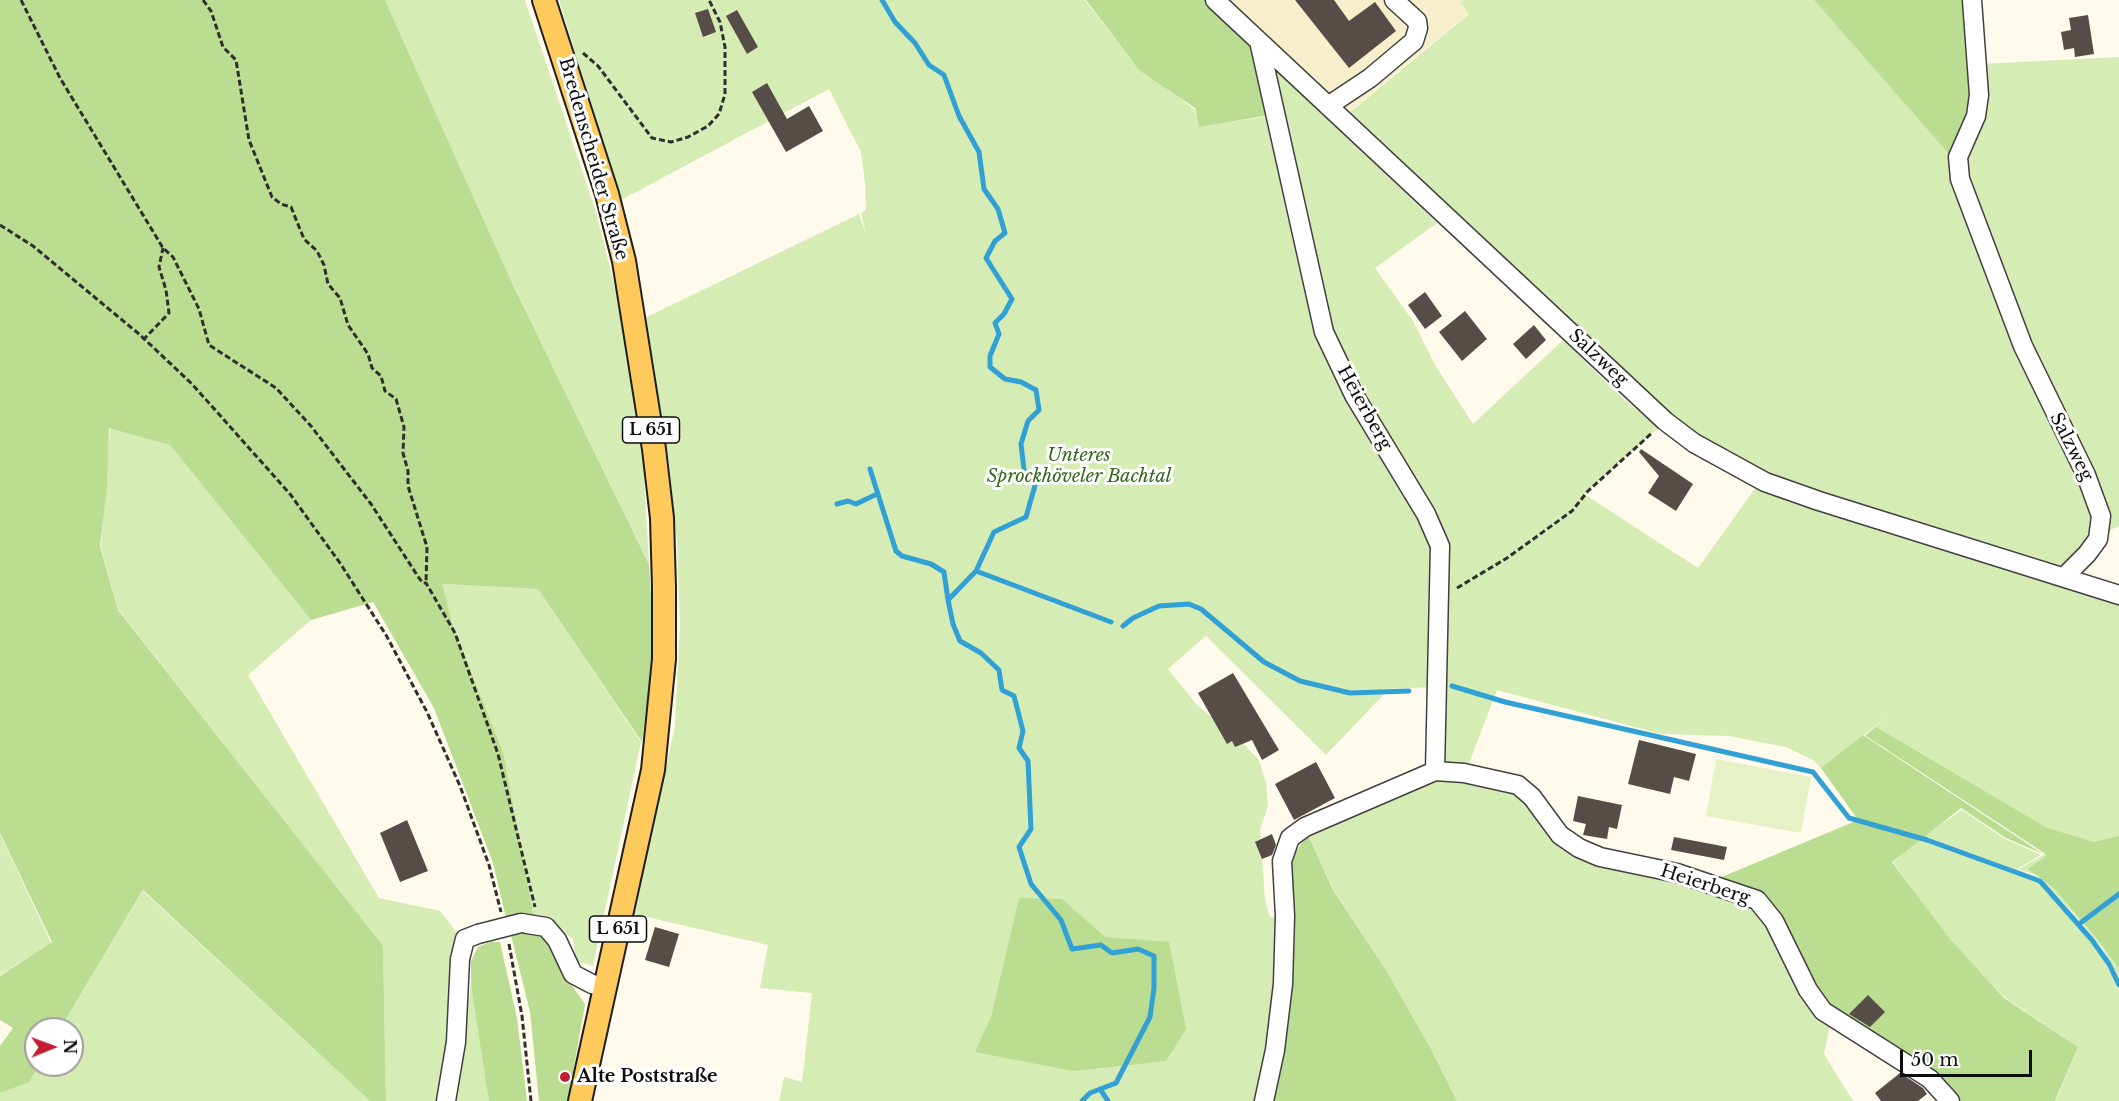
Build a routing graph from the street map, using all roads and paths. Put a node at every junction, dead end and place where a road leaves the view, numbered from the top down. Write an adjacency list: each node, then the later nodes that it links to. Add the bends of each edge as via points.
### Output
1 (21, 0): 12 (path, via 60,78)
2 (203, 0): 16 (path, via 223,47 236,60 249,140 272,197 291,207 304,239 317,250 348,325 368,354 372,368 381,376 385,391 396,399 404,427 402,453 408,486 427,547)
3 (544, 0): 9 (main road, Bredenscheider Straße / L 651)
4 (709, 0): 9 (path, via 720,22 725,46 725,94 719,114 708,126 688,137 671,142 652,138 598,66 581,51)
5 (1215, 0): 8 (street, Salzweg)
6 (1394, 0): 10 (street, via 1416,21 1414,41)
7 (1972, 0): 15 (street, Salzweg, via 1979,95 1976,116 1958,157 1960,178 2023,346 2086,475 2102,522 2092,547)
8 (1259, 41): 10 (street, Salzweg); 18 (street, Heierberg, via 1324,332 1354,395 1426,513 1440,546)
9 (562, 50): 23 (main road, Bredenscheider Straße / L 651, via 624,261 662,518 664,659 653,770)
10 (1328, 106): 14 (street, Salzweg)
11 (0, 225): 13 (path, via 33,246)
12 (163, 248): 13 (path, via 159,267 169,313); 16 (path, via 172,257 199,309 209,345 276,388 304,418 371,504 418,578)
13 (143, 340): 20 (path, via 192,384 290,494 369,608 427,712 460,786 489,865)
14 (1665, 421): 15 (street, Salzweg, via 1694,443 1765,482); 18 (path, via 1588,491 1572,511 1507,558)
15 (2065, 576): 17 (street, Salzweg)
16 (426, 583): 21 (path, via 455,633 498,754)
17 (2119, 595)
18 (1440, 598): 19 (street, Heierberg)
19 (1435, 771): 27 (street, Heierberg, via 1305,827 1287,844 1282,861 1283,984); 28 (street, Heierberg, via 1518,785 1532,797 1560,835 1600,857 1677,873 1756,900 1774,921 1808,990 1823,1011 1930,1079)
20 (502, 917)
21 (530, 923): 23 (street, via 546,927 557,940 573,974); 24 (street, bridge, via 465,939 460,959 456,1042)
22 (508, 938): 25 (path)
23 (604, 987): 26 (main road, Bredenscheider Straße / L 651)
24 (446, 1101)
25 (531, 1101)
26 (580, 1101)
27 (1264, 1101)
28 (1950, 1101)

